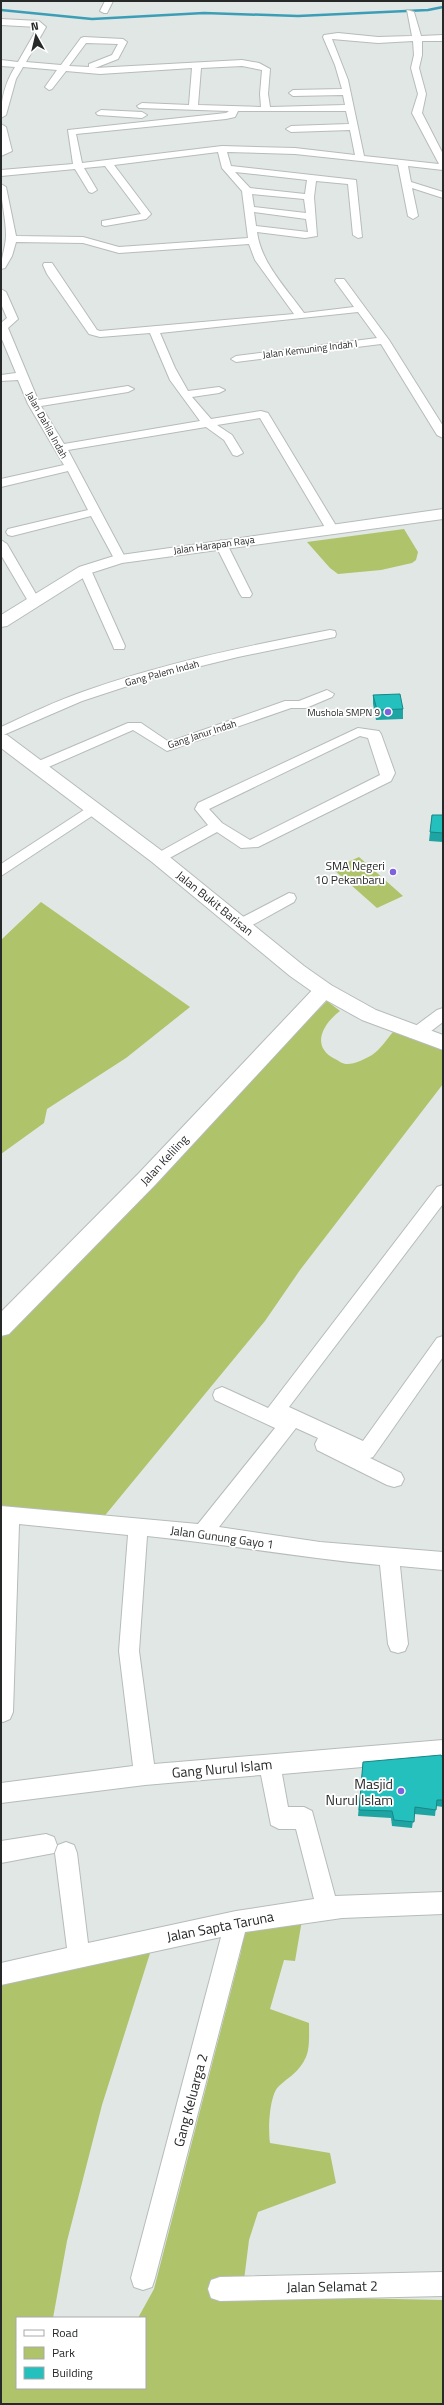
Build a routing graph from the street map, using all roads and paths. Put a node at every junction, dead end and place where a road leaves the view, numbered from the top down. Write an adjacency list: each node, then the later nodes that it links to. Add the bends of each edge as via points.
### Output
1 (109, 1): 2 (street)
2 (104, 11)
3 (410, 12): 6 (street, via 418,32)
4 (1, 22): 8 (street, via 41,25)
5 (443, 38): 6 (street)
6 (416, 39): 13 (street, via 370,40 327,37 333,48); 31 (street, via 419,59 415,68 422,94 417,113)
7 (1, 63): 8 (street)
8 (20, 64): 10 (street); 22 (street, via 12,79)
9 (197, 66): 11 (street); 16 (street); 19 (street, via 242,63 263,67 267,74 264,94)
10 (62, 67): 11 (street); 11 (street, via 84,40 123,42 115,57 94,64); 12 (street)
11 (89, 70)
12 (49, 87)
13 (345, 92): 14 (street); 18 (street)
14 (293, 93)
15 (142, 106): 16 (street)
16 (193, 107): 17 (street)
17 (234, 108): 19 (street); 23 (street, via 230,116)
18 (350, 108): 20 (street); 24 (street)
19 (266, 110): 20 (street)
20 (286, 110): 26 (street)
21 (101, 113): 23 (street)
22 (1, 115)
23 (197, 118): 33 (street, via 74,131 71,133)
24 (353, 127): 26 (street); 29 (street)
25 (2, 132): 27 (street)
26 (295, 143): 28 (street); 29 (street); 37 (street)
27 (3, 148)
28 (222, 149): 30 (street); 35 (street)
29 (360, 158): 32 (street)
30 (108, 163): 33 (street); 48 (street, via 146,214)
31 (443, 163)
32 (403, 164): 34 (street); 39 (street)
33 (78, 166): 36 (street); 40 (street)
34 (443, 167)
35 (228, 168): 37 (street); 41 (street)
36 (1, 173)
37 (290, 175): 38 (street)
38 (312, 178): 44 (street); 50 (street, via 353,182)
39 (406, 183): 43 (street); 47 (street)
40 (92, 190)
41 (247, 191): 44 (street); 45 (street)
42 (2, 193): 51 (street)
43 (443, 195)
44 (309, 197): 46 (street)
45 (250, 209): 46 (street); 49 (street)
46 (310, 216): 49 (street, via 314,232 311,234)
47 (413, 216)
48 (105, 223)
49 (252, 228): 52 (street)
50 (358, 235)
51 (12, 239): 52 (street, via 83,240 119,250); 54 (street, via 9,253)
52 (253, 241): 58 (street, via 263,267)
53 (48, 265): 59 (street, via 93,332 100,334)
54 (1, 266)
55 (340, 281): 57 (street)
56 (1, 292): 61 (street, Jalan Dahlia Indah, via 13,317 13,320 2,327)
57 (360, 309): 58 (street); 60 (street)
58 (301, 316): 59 (street)
59 (154, 330): 67 (street, via 168,366)
60 (384, 340): 62 (street, Jalan Kemuning Indah I); 70 (street)
61 (6, 349): 63 (street, Jalan Dahlia Indah)
62 (236, 359)
63 (22, 376): 64 (street); 68 (street, Jalan Dahlia Indah)
64 (1, 378)
65 (128, 389): 68 (street)
66 (219, 390): 67 (street)
67 (186, 395): 69 (street)
68 (34, 404): 71 (street, Jalan Dahlia Indah)
69 (209, 423): 71 (street); 72 (street, via 231,438); 77 (street, via 264,415)
70 (443, 435)
71 (61, 448): 73 (street, Jalan Dahlia Indah)
72 (238, 453)
73 (71, 467): 74 (street); 75 (street, Jalan Dahlia Indah)
74 (1, 483)
75 (94, 512): 78 (street); 81 (street, Jalan Dahlia Indah)
76 (443, 514): 77 (main road, Jalan Harapan Raya)
77 (332, 528): 80 (main road, Jalan Harapan Raya)
78 (12, 532)
79 (1, 544): 84 (street)
80 (221, 544): 81 (main road, Jalan Harapan Raya); 83 (street)
81 (120, 559): 82 (main road, Jalan Harapan Raya)
82 (85, 570): 84 (main road, Jalan Harapan Raya); 87 (street)
83 (246, 594)
84 (34, 601): 85 (main road, Jalan Harapan Raya)
85 (1, 622)
86 (330, 634): 89 (street, Gang Palem Indah, via 246,650 133,680 80,697)
87 (119, 646)
88 (327, 694): 91 (street, Gang Janur Indah, via 301,705 290,704 167,747 136,726 128,727)
89 (1, 732)
90 (1, 739): 91 (main road, Jalan Bukit Barisan)
91 (39, 766): 92 (main road, Jalan Bukit Barisan)
92 (93, 809): 94 (main road, Jalan Bukit Barisan); 95 (street)
93 (217, 826): 93 (street, via 246,845 251,844 386,778 388,773 374,734 358,732 203,806 204,812); 94 (street)
94 (159, 858): 97 (main road, Jalan Bukit Barisan)
95 (1, 871)
96 (289, 898): 97 (street)
97 (242, 924): 98 (main road, Jalan Bukit Barisan, via 297,971)
98 (324, 990): 100 (main road, Jalan Bukit Barisan, via 369,1015); 103 (main road, Jalan Keliling, via 147,1179)
99 (443, 1014): 100 (street)
100 (416, 1034): 101 (main road, Jalan Bukit Barisan)
101 (443, 1043)
102 (443, 1192): 106 (street, via 276,1410)
103 (1, 1327)
104 (443, 1343): 106 (street, via 366,1451)
105 (222, 1395): 106 (street)
106 (286, 1422): 107 (street); 110 (street)
107 (394, 1479)
108 (5, 1514): 109 (street, Jalan Gunung Gayo 1); 114 (street)
109 (138, 1527): 110 (street, Jalan Gunung Gayo 1); 117 (street, via 129,1651)
110 (202, 1533): 111 (street, Jalan Gunung Gayo 1, via 320,1551)
111 (389, 1557): 112 (street, Jalan Gunung Gayo 1); 113 (street)
112 (443, 1561)
113 (398, 1644)
114 (3, 1712)
115 (443, 1750): 116 (street, Gang Nurul Islam)
116 (270, 1763): 117 (street, Gang Nurul Islam); 123 (street, via 279,1818 304,1818)
117 (145, 1775): 118 (street, Gang Nurul Islam)
118 (1, 1793)
119 (46, 1845): 120 (street)
120 (1, 1852)
121 (66, 1853): 125 (street)
122 (443, 1903): 123 (street, Jalan Sapta Taruna)
123 (327, 1908): 124 (street, Jalan Sapta Taruna)
124 (236, 1922): 125 (street, Jalan Sapta Taruna); 127 (street, Gang Keluarga 2)
125 (80, 1957): 126 (street, Jalan Sapta Taruna)
126 (1, 1974)
127 (143, 2278)
128 (443, 2284): 129 (street, Jalan Selamat 2)
129 (220, 2289)

